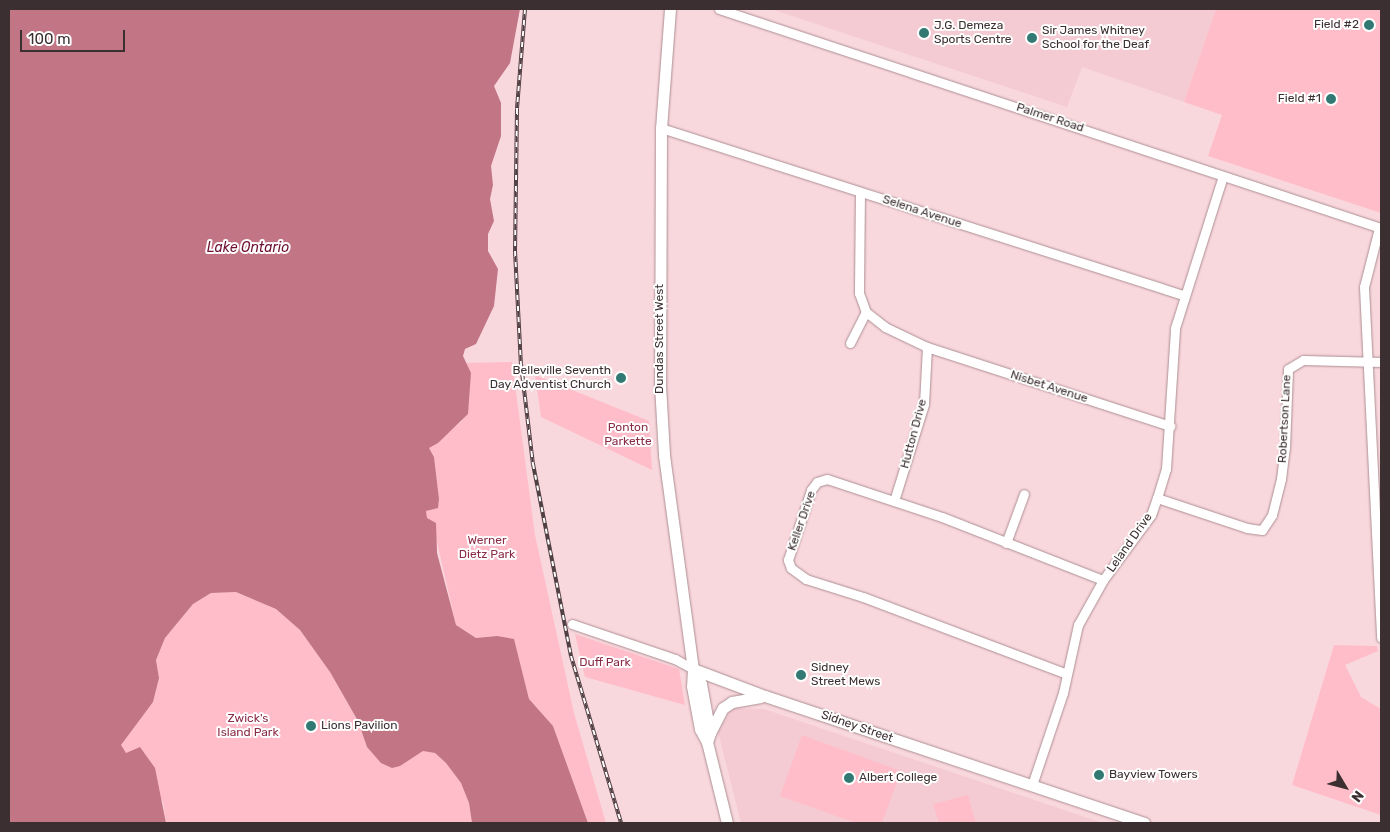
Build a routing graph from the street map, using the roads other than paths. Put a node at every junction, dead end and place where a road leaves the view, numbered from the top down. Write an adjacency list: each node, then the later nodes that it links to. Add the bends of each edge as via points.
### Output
1 (670, 9): 3 (main road, Dundas Street West)
2 (719, 9): 4 (street, Palmer Road)
3 (661, 128): 5 (street, Selena Avenue); 23 (main road, Dundas Street West, via 660,385 664,455)
4 (1223, 176): 6 (street, Palmer Road); 7 (street, Leland Drive)
5 (860, 192): 7 (street, Selena Avenue); 8 (street, via 859,293)
6 (1380, 228): 11 (street, via 1364,287)
7 (1183, 295): 13 (street, Leland Drive, via 1175,328)
8 (866, 312): 9 (street); 10 (street, via 886,327)
9 (850, 343)
10 (927, 348): 13 (street, Nisbet Avenue); 17 (street, Hutton Drive, via 924,404)
11 (1369, 361): 12 (street); 14 (street); 16 (street, Robertson Lane, via 1303,360 1288,369 1281,479 1272,515 1262,530)
12 (1381, 362)
13 (1170, 426): 16 (street, Leland Drive, via 1166,468)
14 (1378, 462): 19 (street)
15 (1024, 494): 18 (street)
16 (1157, 498): 20 (street, Leland Drive, via 1151,515)
17 (894, 501): 18 (street, Keller Drive); 24 (street, Keller Drive, via 827,479 817,482 811,490 788,560 791,568 806,579 863,597)
18 (1006, 543): 20 (street, Keller Drive)
19 (1380, 563): 22 (street)
20 (1103, 580): 24 (street, Leland Drive, via 1078,625)
21 (572, 624): 23 (street, Sidney Street, via 676,659)
22 (1381, 638)
23 (693, 668): 25 (main road, Sidney Street); 26 (main road, Dundas Street West, via 701,684)
24 (1067, 674): 27 (street, Leland Drive)
25 (765, 696): 26 (main road, via 732,702 723,708); 27 (main road, Sidney Street)
26 (708, 737): 28 (main road, Dundas Street West)
27 (1032, 784): 29 (main road, Sidney Street)
28 (726, 823)
29 (1144, 823)

